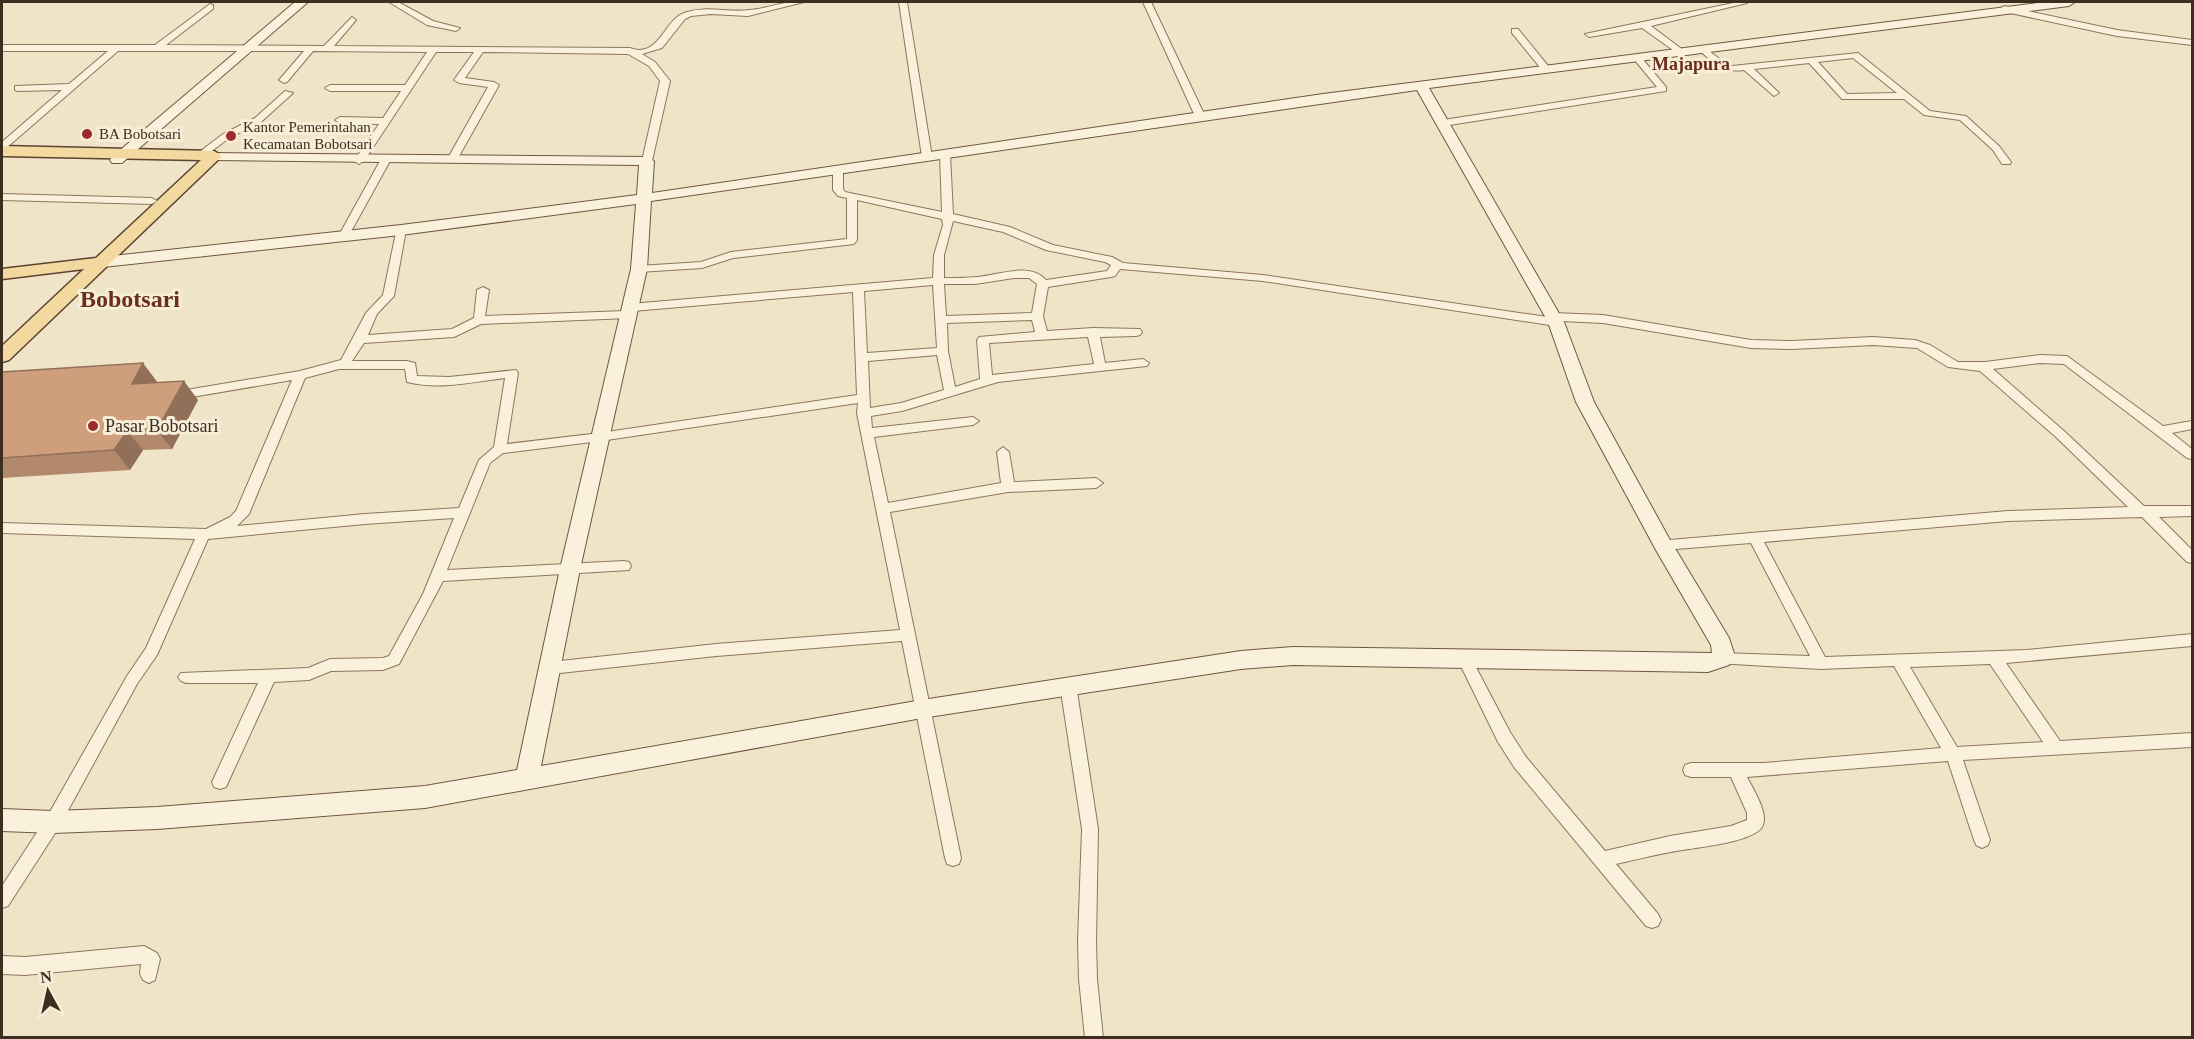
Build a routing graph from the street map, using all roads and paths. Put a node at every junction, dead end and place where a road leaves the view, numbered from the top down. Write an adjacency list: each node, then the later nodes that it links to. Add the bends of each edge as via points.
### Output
1 (302, 2): 19 (street)
2 (393, 2): 12 (street, via 430,23)
3 (800, 2): 26 (street, via 748,13 711,10 689,14 682,17 659,46)
4 (903, 2): 48 (street)
5 (1147, 2): 40 (street)
6 (2069, 2): 9 (street)
7 (1743, 3): 11 (street)
8 (210, 7): 18 (street)
9 (2004, 9): 15 (street, via 2117,33); 22 (street)
10 (352, 20): 21 (street)
11 (1644, 26): 14 (street); 25 (street)
12 (456, 28)
13 (1515, 31): 30 (street)
14 (1589, 34)
15 (2193, 43)
16 (2, 48): 17 (street)
17 (116, 48): 18 (street); 33 (street)
18 (157, 48): 19 (street)
19 (249, 48): 20 (street); 47 (street)
20 (310, 48): 21 (street); 31 (street)
21 (327, 48): 23 (street)
22 (1703, 49): 25 (street); 29 (street, via 1724,67)
23 (434, 50): 24 (street); 36 (street)
24 (480, 50): 26 (street); 51 (street, via 459,80 494,85)
25 (1680, 52): 27 (street)
26 (637, 53): 55 (street, via 665,81)
27 (1637, 58): 30 (street); 43 (street, via 1663,88)
28 (1812, 61): 29 (street); 39 (street, via 1856,56); 39 (street, via 1845,97)
29 (1748, 68): 38 (street)
30 (1546, 69): 32 (street)
31 (284, 80)
32 (1421, 85): 40 (street); 43 (street)
33 (71, 87): 34 (street); 44 (street)
34 (18, 88)
35 (330, 88): 36 (street)
36 (406, 88): 42 (street)
37 (288, 93): 50 (street, via 258,120 226,136)
38 (1774, 93)
39 (1906, 96): 54 (street, via 1926,113 1963,118)
40 (1200, 116): 46 (street)
41 (340, 120): 42 (street)
42 (385, 121): 52 (street)
43 (1443, 123): 75 (street)
44 (2, 147)
45 (2, 151): 47 (main road)
46 (945, 154): 48 (street); 61 (street)
47 (121, 157): 49 (main road); 50 (main road)
48 (927, 157): 56 (street)
49 (2, 158)
50 (205, 158): 52 (street); 60 (main road); 64 (main road)
51 (453, 158): 52 (street); 55 (street)
52 (360, 159): 53 (street)
53 (385, 161): 55 (street); 63 (street)
54 (2006, 162)
55 (647, 163): 59 (street)
56 (838, 170): 58 (street, via 838,190); 59 (street)
57 (2, 197): 60 (street)
58 (852, 197): 61 (street); 67 (street, via 850,242 731,255 702,265)
59 (645, 198): 62 (street); 67 (street)
60 (152, 201): 65 (main road)
61 (947, 217): 66 (street, via 1006,229 1050,248 1108,259); 69 (street)
62 (400, 230): 63 (street); 81 (street, via 388,296 372,314)
63 (343, 237): 64 (street)
64 (103, 262): 65 (main road); 84 (main road)
65 (85, 264): 68 (main road); 82 (main road)
66 (1117, 265): 70 (street, via 1111,274); 75 (street, via 1263,278)
67 (639, 269): 73 (street)
68 (2, 274)
69 (938, 281): 70 (street, via 1026,275 1040,279); 71 (street); 77 (street)
70 (1043, 284): 74 (street)
71 (858, 286): 73 (street); 85 (street)
72 (483, 290): 76 (street)
73 (630, 311): 76 (street); 100 (street)
74 (1037, 316): 77 (street); 80 (street)
75 (1555, 319): 89 (street, via 1593,317 1752,344 1865,339 1916,344 1948,364); 113 (street, via 1585,402)
76 (479, 320): 81 (street, via 454,333)
77 (941, 320): 83 (street)
78 (1093, 332): 79 (street); 80 (street); 88 (street)
79 (1136, 332)
80 (1042, 335): 91 (street, via 983,340)
81 (360, 339): 87 (street, via 350,357)
82 (2, 341)
83 (942, 351): 85 (street); 92 (street)
84 (2, 356)
85 (860, 358): 94 (street)
86 (1143, 363): 88 (street)
87 (340, 365): 90 (street); 101 (street, via 407,365 411,366 411,379 415,380 449,381 512,373)
88 (1100, 366): 91 (street)
89 (1983, 367): 98 (street, via 2067,360); 108 (street)
90 (300, 375): 93 (street); 111 (street, via 242,514)
91 (986, 380): 92 (street)
92 (950, 392): 95 (street, via 902,407)
93 (186, 394)
94 (862, 398): 95 (street); 100 (street)
95 (863, 413): 99 (street)
96 (973, 421): 99 (street)
97 (2193, 425): 98 (street)
98 (2162, 431): 103 (street)
99 (867, 433): 106 (street)
100 (600, 437): 101 (street); 116 (street)
101 (500, 449): 109 (street, via 485,460)
102 (1003, 453): 105 (street)
103 (2193, 455)
104 (1096, 483): 105 (street)
105 (1008, 487): 106 (street)
106 (881, 510): 118 (street)
107 (2193, 511): 108 (street)
108 (2143, 512): 112 (street, via 2008,516); 114 (street)
109 (462, 513): 111 (street); 117 (street)
110 (2, 528): 111 (street)
111 (206, 534): 138 (street, via 152,651)
112 (1755, 537): 113 (street); 124 (street)
113 (1663, 545): 122 (street, via 1721,645)
114 (2193, 558)
115 (624, 566): 116 (street)
116 (570, 569): 117 (street); 125 (street)
117 (436, 576): 126 (street, via 416,621 391,662 337,664 309,674)
118 (906, 635): 125 (street); 129 (street)
119 (2193, 640): 120 (street)
120 (1994, 657): 123 (street); 131 (street)
121 (1464, 658): 122 (street, via 1708,663); 128 (street, via 1293,656); 141 (street, via 1520,762)
122 (1721, 659): 124 (street)
123 (1899, 661): 124 (street); 132 (street)
124 (1821, 663)
125 (551, 668): 135 (street)
126 (269, 676): 127 (street); 136 (street)
127 (186, 677)
128 (1068, 685): 129 (street); 146 (street, via 1091,836 1087,950)
129 (922, 709): 135 (street); 140 (street)
130 (2193, 740): 131 (street)
131 (2057, 749): 132 (street)
132 (1953, 754): 134 (street); 139 (street)
133 (1691, 770): 134 (street)
134 (1736, 770): 141 (street, via 1755,813 1754,825)
135 (527, 778): 138 (street, via 425,796 157,818)
136 (220, 783)
137 (2, 820): 138 (street)
138 (53, 822): 142 (street)
139 (1982, 840)
140 (953, 858)
141 (1602, 860): 143 (street)
142 (2, 900)
143 (1652, 920)
144 (2, 965): 145 (street, via 144,955 152,959)
145 (149, 974)
146 (1094, 1038)

